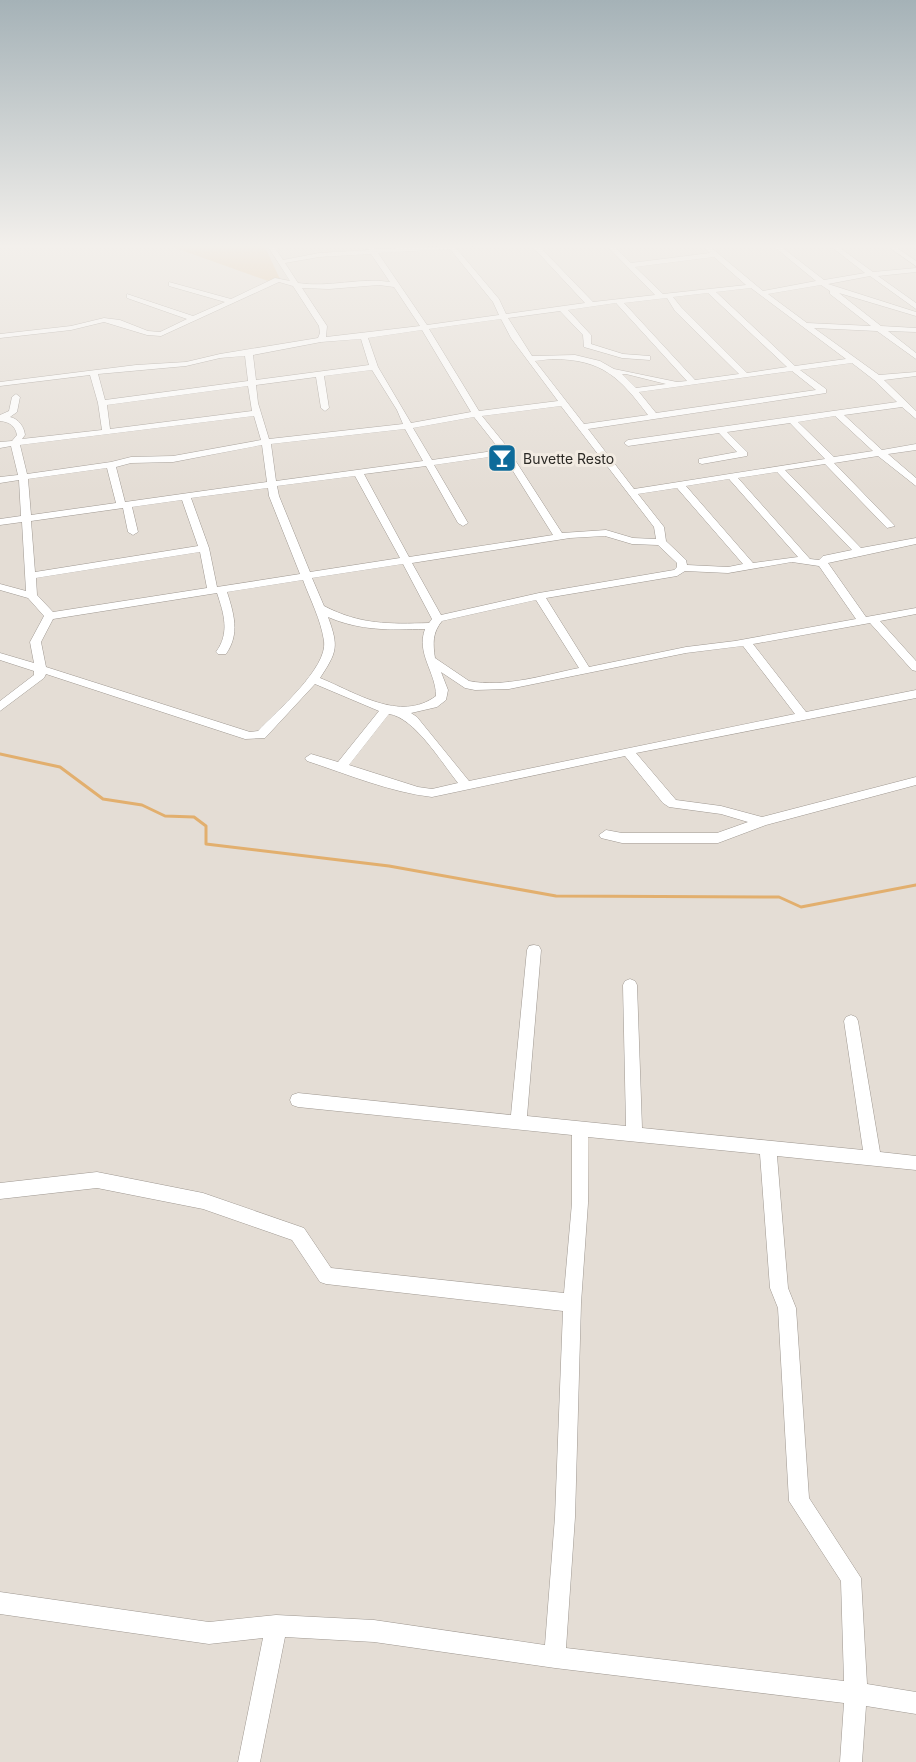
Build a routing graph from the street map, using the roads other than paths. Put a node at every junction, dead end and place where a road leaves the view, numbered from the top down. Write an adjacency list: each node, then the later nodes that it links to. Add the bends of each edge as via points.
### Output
1 (74, 327): 17 (street)
2 (135, 327): 3 (street, via 158,334)
3 (173, 327)
4 (323, 327): 19 (street)
5 (431, 327): 14 (street)
6 (509, 327): 25 (street)
7 (579, 327): 20 (street, via 587,336)
8 (642, 327): 35 (street)
9 (696, 327): 33 (street)
10 (749, 327): 28 (street)
11 (806, 327): 26 (street)
12 (838, 327): 15 (street)
13 (878, 327): 15 (street)
14 (425, 328): 18 (street); 46 (street)
15 (881, 330): 16 (street); 23 (street)
16 (916, 330)
17 (0, 336)
18 (364, 336): 19 (street); 27 (street)
19 (321, 340): 21 (street)
20 (586, 345): 22 (street); 24 (street, via 622,356)
21 (249, 353): 30 (street, via 186,364); 37 (street)
22 (571, 356): 25 (street); 29 (street)
23 (916, 357)
24 (648, 358)
25 (530, 359): 42 (street)
26 (850, 361): 28 (street); 34 (street)
27 (374, 367): 31 (street); 52 (street)
28 (792, 368): 33 (street); 49 (street, via 822,392)
29 (613, 371): 38 (street); 39 (street)
30 (93, 372): 36 (street); 41 (street)
31 (320, 374): 37 (street); 44 (street)
32 (916, 374): 34 (street)
33 (746, 376): 35 (street)
34 (877, 378): 43 (street)
35 (693, 383): 38 (street)
36 (0, 384)
37 (253, 384): 41 (street); 45 (street)
38 (681, 384): 39 (street)
39 (632, 391): 49 (street)
40 (16, 397): 50 (street, via 13,412)
41 (102, 403): 54 (street)
42 (563, 403): 46 (street); 53 (street)
43 (904, 404): 47 (street); 48 (street)
44 (325, 408)
45 (257, 413): 54 (street); 56 (street)
46 (476, 414): 52 (street); 61 (street)
47 (838, 414): 51 (street); 62 (street, via 860,437)
48 (916, 416)
49 (654, 417): 53 (street)
50 (2, 418): 57 (street, via 12,420 20,429)
51 (792, 420): 55 (street); 64 (street)
52 (408, 426): 56 (street); 65 (street)
53 (582, 427): 75 (street)
54 (106, 430): 57 (street)
55 (722, 430): 58 (street); 63 (street, via 744,454)
56 (266, 442): 66 (street, via 173,459); 73 (street)
57 (15, 443): 59 (street); 70 (street)
58 (628, 443)
59 (0, 445)
60 (916, 447): 62 (street)
61 (506, 452): 65 (street); 83 (street)
62 (882, 452): 64 (street); 72 (street)
63 (702, 461)
64 (829, 461): 67 (street); 81 (street)
65 (431, 463): 68 (street); 80 (street)
66 (111, 465): 70 (street); 77 (street)
67 (779, 469): 69 (street); 87 (street)
68 (358, 472): 73 (street); 88 (street)
69 (731, 476): 74 (street); 89 (street)
70 (22, 477): 71 (street); 78 (street)
71 (0, 480)
72 (916, 483)
73 (273, 484): 76 (street); 93 (street, via 274,496)
74 (679, 484): 75 (street); 91 (street)
75 (632, 492): 85 (street, via 659,527)
76 (185, 496): 77 (street); 86 (street)
77 (124, 505): 78 (street); 82 (street)
78 (26, 518): 79 (street); 94 (street)
79 (0, 522)
80 (463, 523)
81 (891, 526)
82 (133, 532)
83 (559, 536): 85 (street, via 606,534 632,541); 88 (street)
84 (916, 541): 87 (street)
85 (661, 542): 92 (street, via 682,562)
86 (204, 548): 94 (street); 96 (street)
87 (859, 552): 90 (street, via 827,558)
88 (405, 559): 93 (street); 103 (street)
89 (806, 560): 90 (street); 91 (street, via 780,560)
90 (824, 564): 102 (street)
91 (751, 567): 92 (street)
92 (682, 568): 98 (street, via 677,573)
93 (305, 575): 96 (street); 99 (street)
94 (31, 576): 97 (street)
95 (0, 587): 97 (street)
96 (217, 589): 101 (street); 105 (street, via 229,616 230,640)
97 (32, 596): 101 (street)
98 (539, 596): 103 (street); 110 (street)
99 (319, 608): 103 (street, via 355,625); 111 (street, via 330,642 328,657)
100 (916, 611): 102 (street)
101 (50, 616): 108 (street, via 33,643)
102 (868, 620): 104 (street); 109 (street)
103 (434, 623): 107 (street, via 427,640)
104 (746, 642): 110 (street); 116 (street)
105 (222, 652)
106 (0, 656): 108 (street)
107 (430, 659): 110 (street, via 465,684 475,686 508,685); 115 (street, via 442,697 433,704)
108 (41, 668): 111 (street, via 255,736 261,735); 113 (street, via 40,676)
109 (916, 668)
110 (585, 669)
111 (313, 679): 114 (street)
112 (916, 694): 116 (street)
113 (0, 707)
114 (386, 710): 115 (street); 119 (street)
115 (401, 712): 121 (street, via 413,720)
116 (803, 716): 117 (street)
117 (628, 750): 121 (street); 122 (street, via 662,796 673,804 721,810)
118 (311, 758): 119 (street)
119 (340, 768): 121 (street, via 432,793)
120 (916, 781): 122 (street)
121 (465, 784)
122 (762, 821): 123 (street, via 718,838)
123 (606, 835)
124 (534, 951): 128 (street)
125 (630, 985): 130 (street)
126 (851, 1021): 132 (street)
127 (298, 1100): 128 (street)
128 (518, 1123): 129 (street)
129 (580, 1130): 130 (street); 135 (street, via 580,1203)
130 (634, 1135): 131 (street)
131 (768, 1148): 132 (street); 139 (street, via 779,1288 787,1308 800,1501 851,1578)
132 (873, 1159): 133 (street)
133 (916, 1163)
134 (0, 1191): 135 (street, via 97,1180 203,1201 298,1234 326,1276)
135 (572, 1303): 138 (street, via 565,1517)
136 (0, 1603): 137 (street, via 209,1633)
137 (276, 1626): 138 (street, via 374,1631); 141 (street)
138 (555, 1657): 139 (street)
139 (856, 1693): 140 (street); 142 (street)
140 (916, 1703)
141 (249, 1762)
142 (851, 1762)

